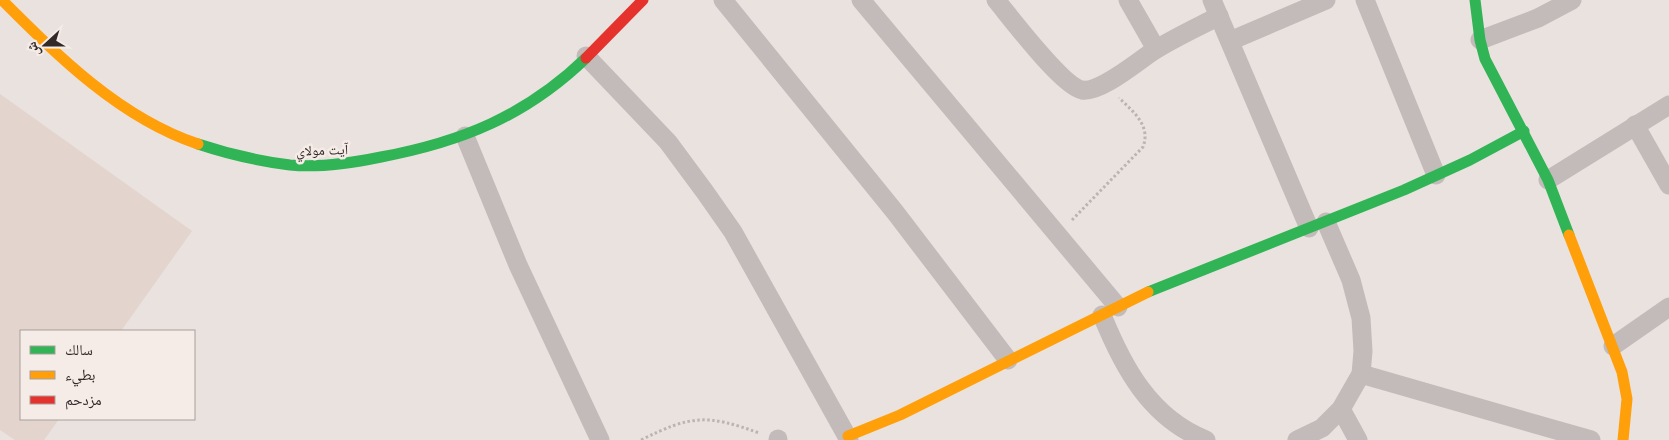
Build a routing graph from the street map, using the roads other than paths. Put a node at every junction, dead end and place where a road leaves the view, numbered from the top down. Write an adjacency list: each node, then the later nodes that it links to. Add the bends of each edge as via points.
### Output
1 (2, 0): 19 (street, آيت مولاي, via 42,42 83,78 137,116 194,144 247,160 295,166 336,166 383,160)
2 (644, 0): 15 (street, آيت مولاي)
3 (723, 0): 27 (street, via 895,212)
4 (861, 0): 25 (street, via 1058,234)
5 (996, 0): 14 (street, via 1055,70 1082,90 1103,84)
6 (1128, 0): 14 (street)
7 (1326, 0): 13 (street)
8 (1365, 0): 20 (street)
9 (1475, 0): 12 (street)
10 (1572, 0): 12 (street, via 1538,18)
11 (1216, 8): 13 (street); 14 (street)
12 (1480, 40): 18 (street, via 1495,82)
13 (1230, 41): 23 (street)
14 (1156, 49)
15 (586, 56): 19 (street, آيت مولاي, via 533,102); 30 (street, via 668,142 733,232 805,365)
16 (1669, 105): 17 (street)
17 (1635, 126): 21 (street); 22 (street)
18 (1524, 131): 20 (street); 21 (street)
19 (465, 136): 32 (street, via 518,265)
20 (1436, 176): 23 (street)
21 (1548, 180): 26 (street)
22 (1669, 185)
23 (1317, 225): 25 (street, via 1150,291); 28 (street, via 1352,280 1361,318 1363,351)
24 (1669, 307): 26 (street)
25 (1110, 311): 27 (street); 31 (street, via 1116,352 1132,380 1152,404)
26 (1613, 346): 36 (street, via 1627,398)
27 (1008, 360): 30 (street)
28 (1360, 374): 29 (street); 35 (street)
29 (1341, 409): 33 (street, via 1322,428); 34 (street)
30 (849, 438)
31 (1200, 439)
32 (600, 440)
33 (1298, 440)
34 (1358, 440)
35 (1591, 440)
36 (1622, 440)

